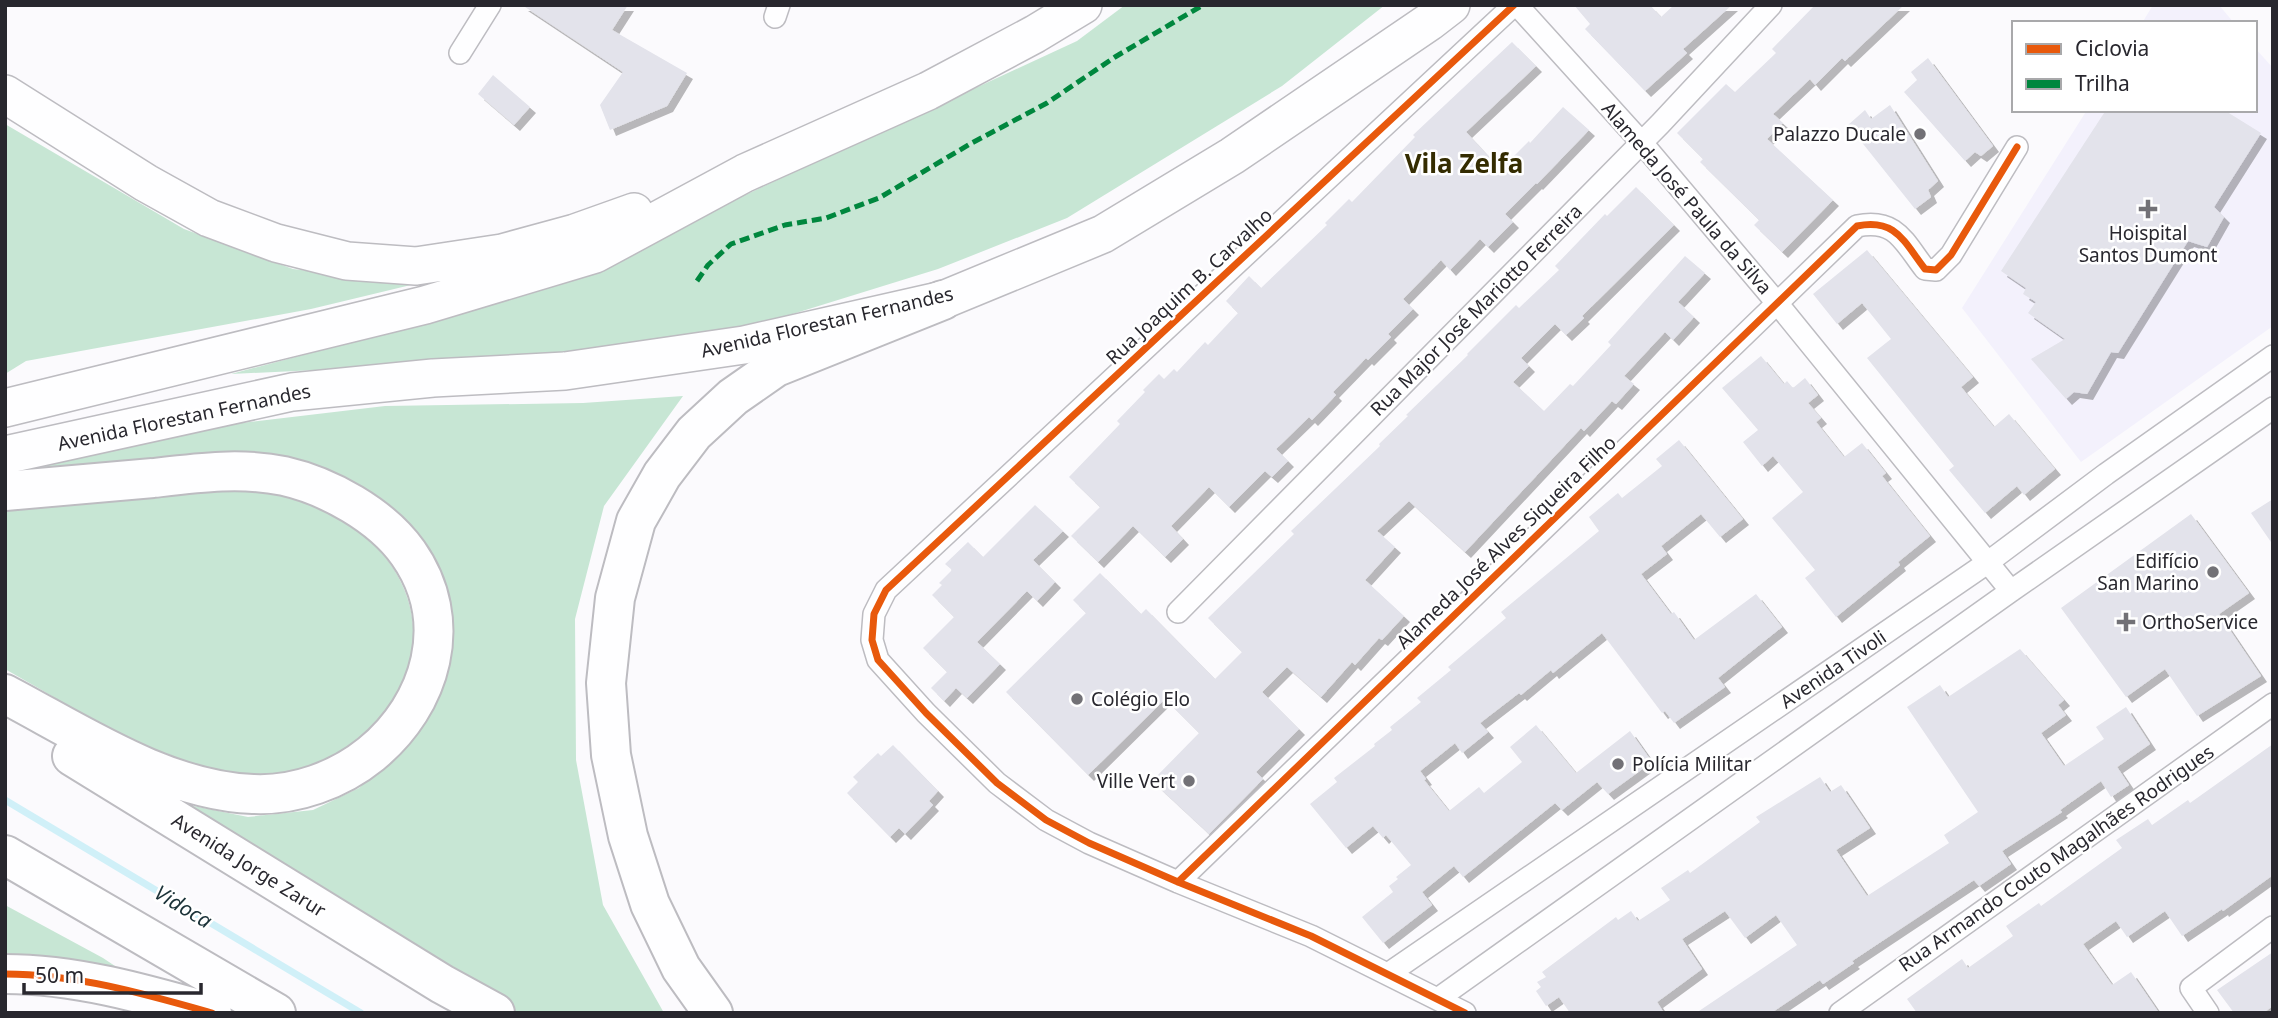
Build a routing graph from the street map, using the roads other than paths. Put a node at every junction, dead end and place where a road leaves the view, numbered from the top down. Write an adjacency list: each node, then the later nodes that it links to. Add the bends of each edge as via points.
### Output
1 (490, 5): 6 (street)
2 (1083, 5): 10 (highway, via 928,91)
3 (1451, 5): 11 (highway, Avenida Florestan Fernandes, via 1232,156 1102,234)
4 (1515, 5): 8 (street, Alameda José Paula da Silva); 25 (street, Rua Joaquim B. Carvalho, via 886,590 874,614 872,640 878,660 997,783 1046,820)
5 (1771, 5): 8 (street, Rua Major José Mariotto Ferreira)
6 (460, 53)
7 (5, 94): 10 (highway, via 209,218 276,243 347,261 416,266 502,253 575,233)
8 (1642, 143): 12 (street, Alameda José Paula da Silva); 20 (street, Rua Major José Mariotto Ferreira)
9 (2017, 147): 12 (street, Alameda José Alves Siqueira Filho, via 1951,255 1936,270 1925,269 1885,225 1857,226)
10 (745, 173): 14 (highway, via 595,254 425,305)
11 (943, 300): 16 (highway, Avenida Florestan Fernandes, via 744,345 579,369 292,392); 33 (highway, via 776,367 733,397 694,433 662,475 636,521 615,598 606,683 611,755 628,836 650,904 681,968)
12 (1777, 303): 18 (street, Alameda José Paula da Silva); 25 (street, Alameda José Alves Siqueira Filho)
13 (2273, 356): 18 (street, Avenida Tivoli)
14 (5, 408)
15 (2273, 408): 19 (street, Avenida Tivoli)
16 (5, 455)
17 (5, 491): 21 (highway, via 249,471 320,487 381,525 407,551 427,591 434,636 432,658 417,701 382,745 335,777 281,792 253,794 210,788 168,776)
18 (1987, 563): 19 (street, Alameda José Paula da Silva); 28 (street, Avenida Tivoli)
19 (2011, 591): 29 (street, Avenida Tivoli)
20 (1178, 612)
21 (5, 694)
22 (2273, 704): 35 (street, Rua Armando Couto Magalhães Rodrigues)
23 (5, 714): 32 (highway, Avenida Jorge Zarur)
24 (5, 855): 31 (highway)
25 (1178, 882): 28 (street, via 1311,936)
26 (2273, 927): 36 (street, via 2191,988)
27 (5, 974): 30 (highway, via 125,988)
28 (1388, 974): 29 (street)
29 (1439, 998): 34 (street)
30 (212, 1013)
31 (276, 1013)
32 (495, 1013)
33 (713, 1013)
34 (1465, 1013)
35 (1840, 1013)
36 (2208, 1013)

